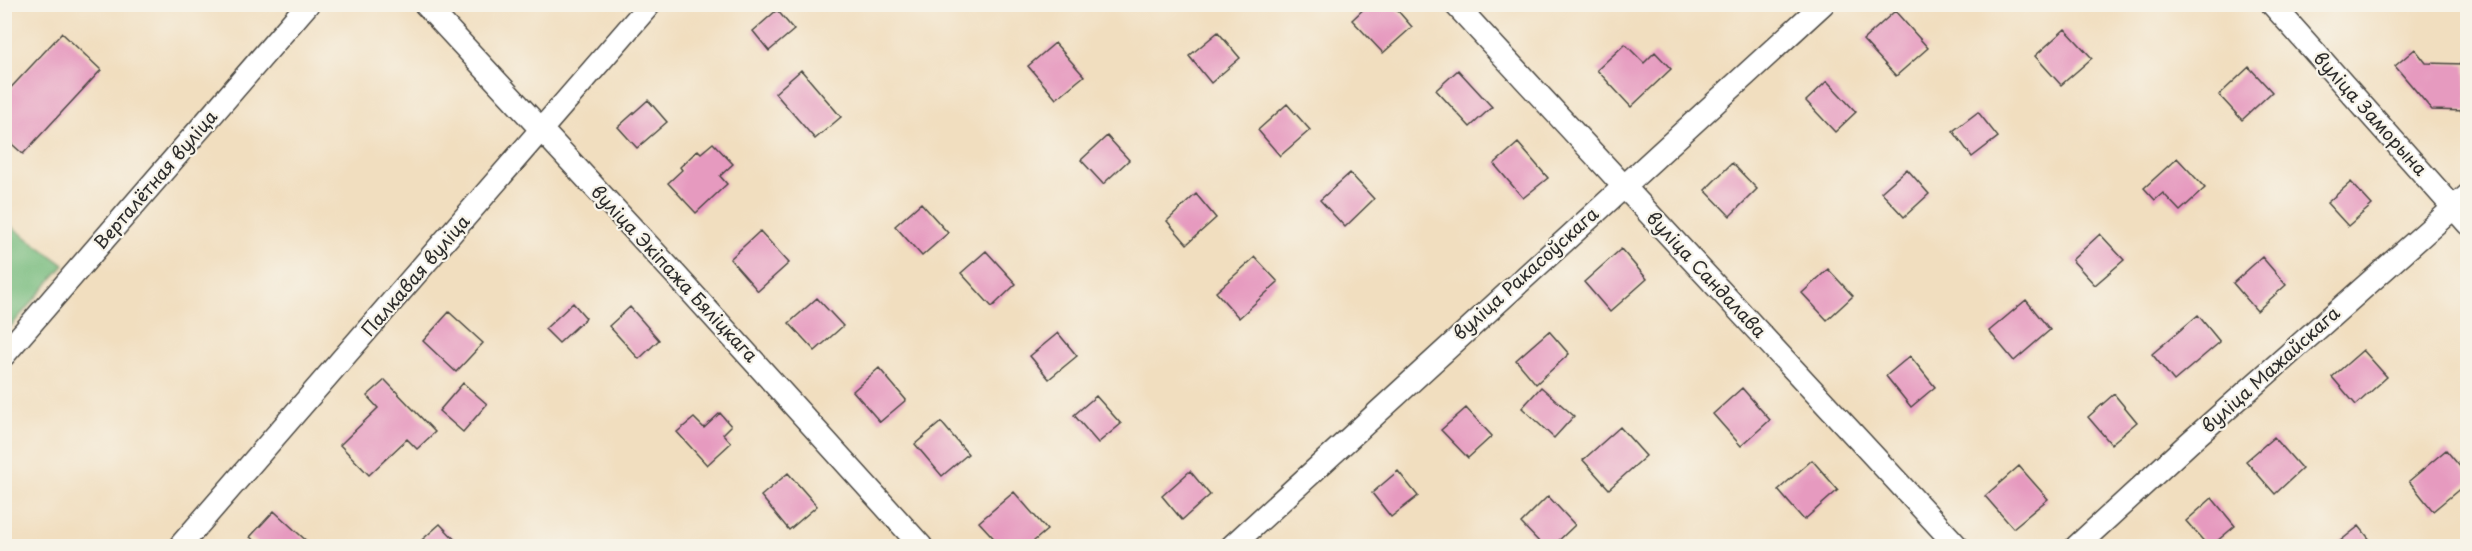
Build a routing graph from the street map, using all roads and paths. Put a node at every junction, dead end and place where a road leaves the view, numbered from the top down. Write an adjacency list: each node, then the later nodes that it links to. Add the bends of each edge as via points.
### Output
1 (308, 4): 10 (street, Верталётная вуліца)
2 (425, 4): 7 (street, вуліца Экіпажа Бяліцкага)
3 (650, 4): 7 (street, Палкавая вуліца)
4 (1455, 4): 8 (street, вуліца Сандалава)
5 (1823, 4): 8 (street, вуліца Ракасоўскага)
6 (2272, 4): 9 (street, вуліца Заморына)
7 (541, 131): 11 (street, Палкавая вуліца); 12 (street, вуліца Экіпажа Бяліцкага)
8 (1623, 186): 13 (street, вуліца Ракасоўскага); 14 (street, вуліца Сандалава)
9 (2463, 209): 15 (street, вуліца Мажайскага, via 2190,442)
10 (4, 355)
11 (180, 546)
12 (921, 546)
13 (1232, 546)
14 (1957, 546)
15 (2077, 546)

